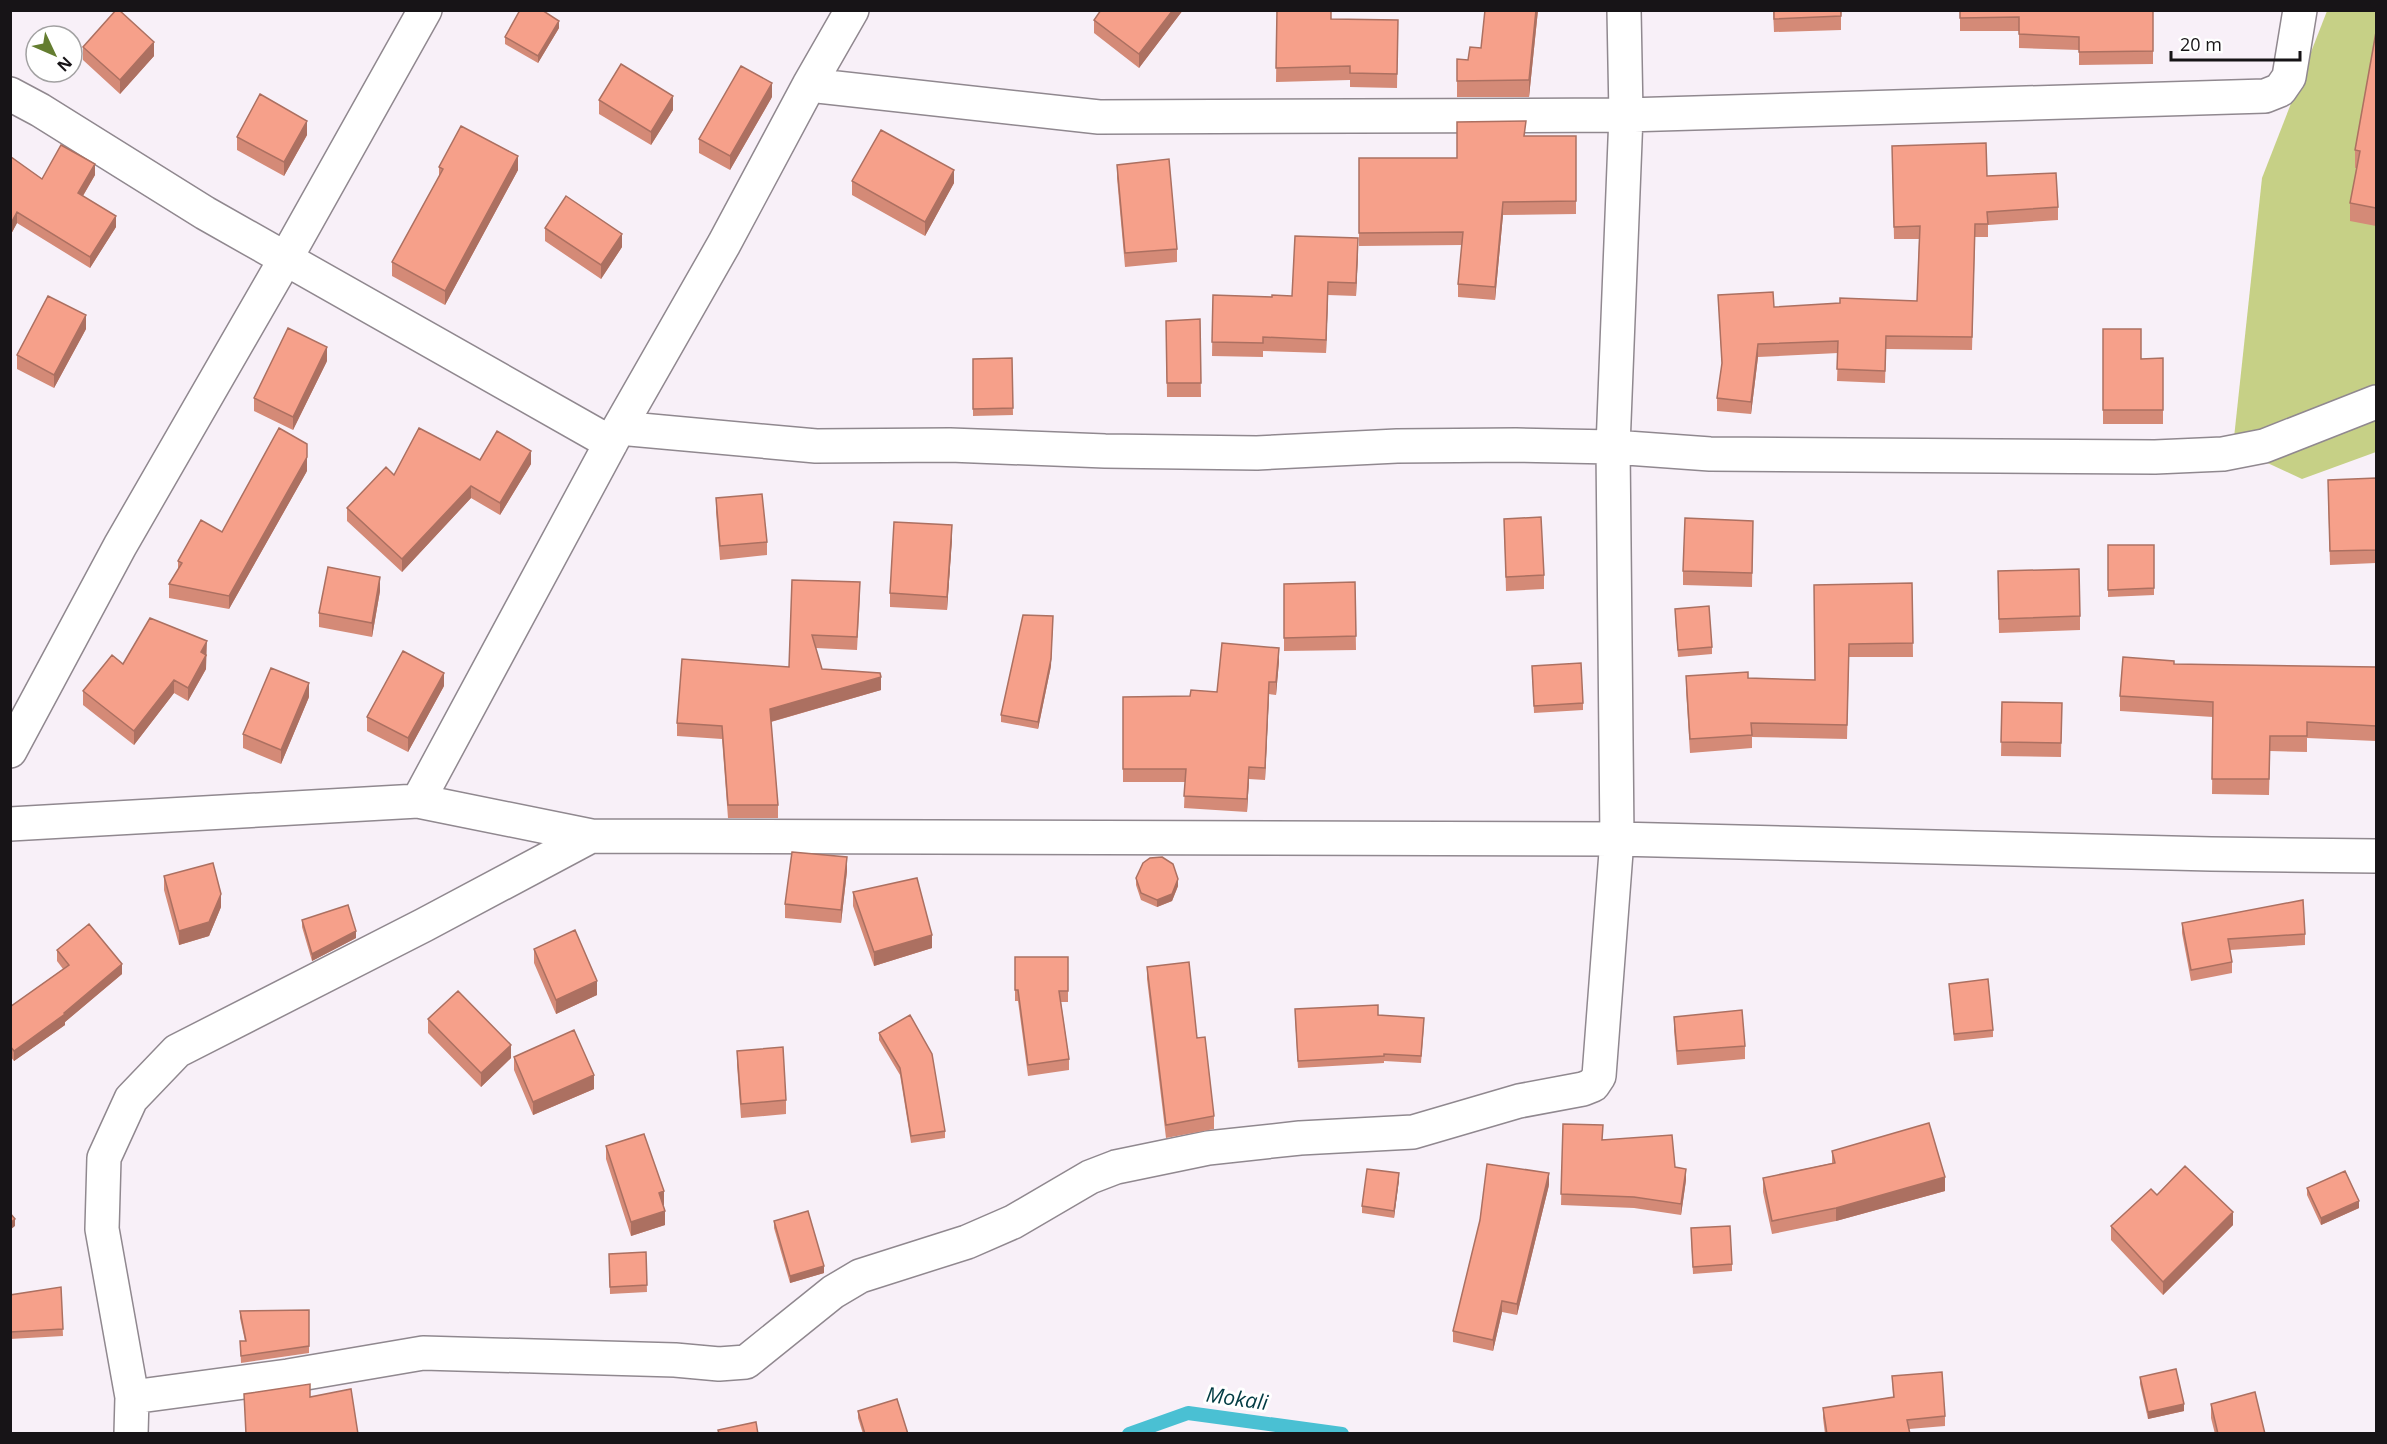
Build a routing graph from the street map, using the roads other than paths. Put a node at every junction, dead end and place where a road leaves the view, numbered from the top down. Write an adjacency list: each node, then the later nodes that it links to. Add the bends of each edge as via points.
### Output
1 (425, 10): 8 (street)
2 (852, 10): 5 (street)
3 (1624, 10): 7 (street)
4 (2300, 10): 7 (street, via 2289,77 2280,90 2265,96)
5 (809, 85): 7 (street, via 1099,117); 10 (street)
6 (10, 94): 8 (street)
7 (1626, 116): 11 (street)
8 (286, 258): 10 (street); 12 (street, via 120,546)
9 (2376, 402): 11 (street, via 2265,446 2223,454 2155,458 1864,456 1710,454)
10 (615, 435): 11 (street, via 816,446 950,445 1105,452 1257,453 1397,446); 13 (street)
11 (1613, 447): 16 (street)
12 (10, 752)
13 (418, 801): 14 (street); 15 (street)
14 (10, 824)
15 (591, 836): 16 (street); 18 (street, via 177,1051 131,1099 104,1158 102,1229)
16 (1617, 839): 17 (street); 18 (street, via 1599,1076 1593,1085 1583,1089 1519,1101 1413,1132 1300,1137 1208,1148 1116,1167 967,1242 860,1276 833,1292 746,1362 423,1353)
17 (2376, 856)
18 (132, 1397): 19 (street)
19 (131, 1434)

